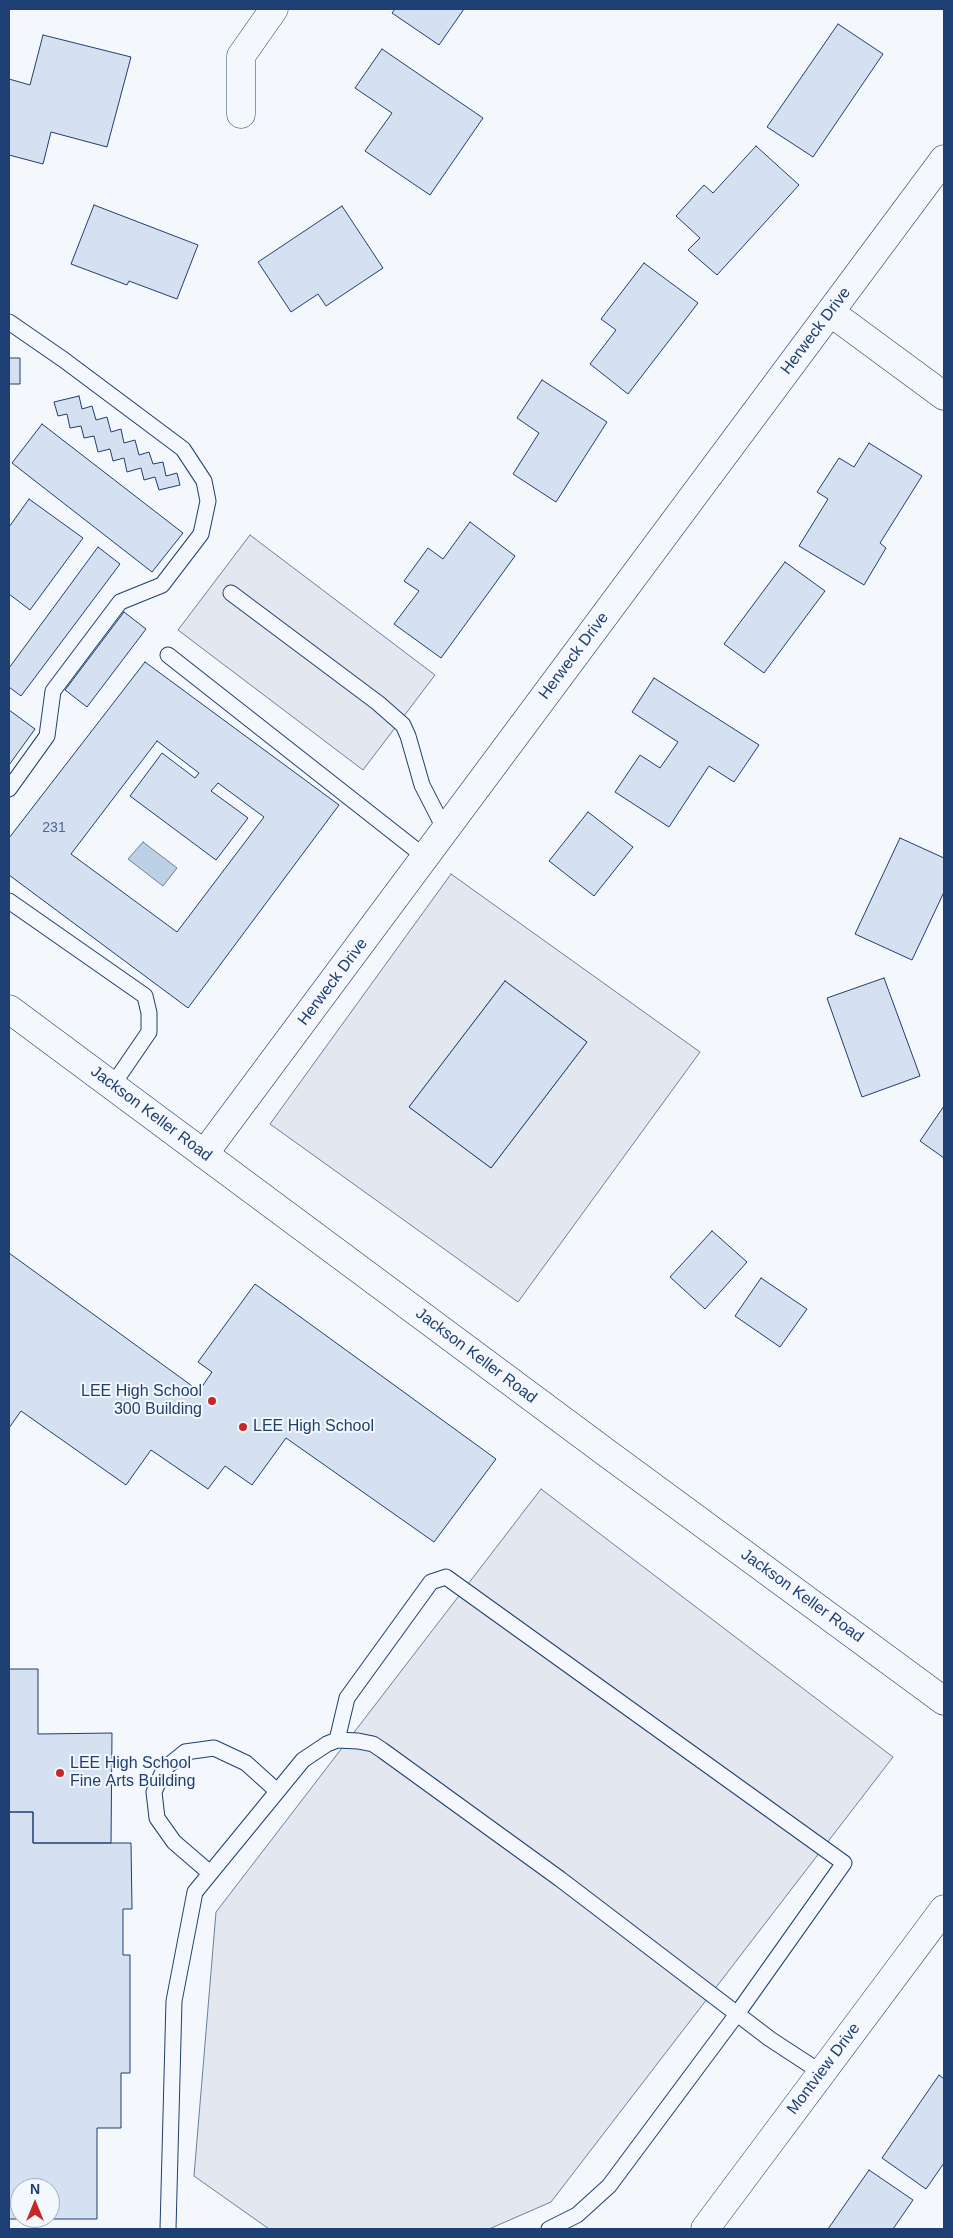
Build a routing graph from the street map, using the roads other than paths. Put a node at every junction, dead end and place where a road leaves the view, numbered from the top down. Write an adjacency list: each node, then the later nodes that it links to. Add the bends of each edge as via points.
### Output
1 (274, 9): 2 (street, via 241,56)
2 (241, 114)
3 (944, 159): 4 (street, Herweck Drive)
4 (830, 312): 6 (street); 10 (street, Herweck Drive)
5 (9, 322): 9 (lane, via 182,449 204,481 208,501 201,534 162,585 120,602 53,691 47,736)
6 (944, 396)
7 (232, 593): 10 (lane, via 403,725 422,785)
8 (168, 655): 11 (lane)
9 (9, 789)
10 (445, 830): 11 (street, Herweck Drive)
11 (425, 857): 15 (street, Herweck Drive)
12 (9, 901): 14 (lane, via 145,996 150,1013 150,1032)
13 (9, 1009): 14 (street, Jackson Keller Road)
14 (112, 1086): 15 (street, Jackson Keller Road)
15 (204, 1154): 16 (street, Jackson Keller Road)
16 (944, 1700)
17 (337, 1740): 18 (lane, via 303,1760); 21 (lane, via 365,1743 382,1750); 21 (lane, via 346,1698 431,1582 446,1577 844,1863)
18 (277, 1791): 19 (lane); 19 (lane, via 246,1762 214,1748 185,1752 164,1769 154,1792 157,1818 174,1842)
19 (210, 1873): 23 (lane, via 195,1892 174,2001)
20 (944, 1909): 22 (street, Montview Drive)
21 (737, 2014): 22 (lane); 24 (lane, via 609,2186 577,2216)
22 (822, 2073): 25 (street, Montview Drive)
23 (168, 2229)
24 (549, 2229)
25 (704, 2229)

